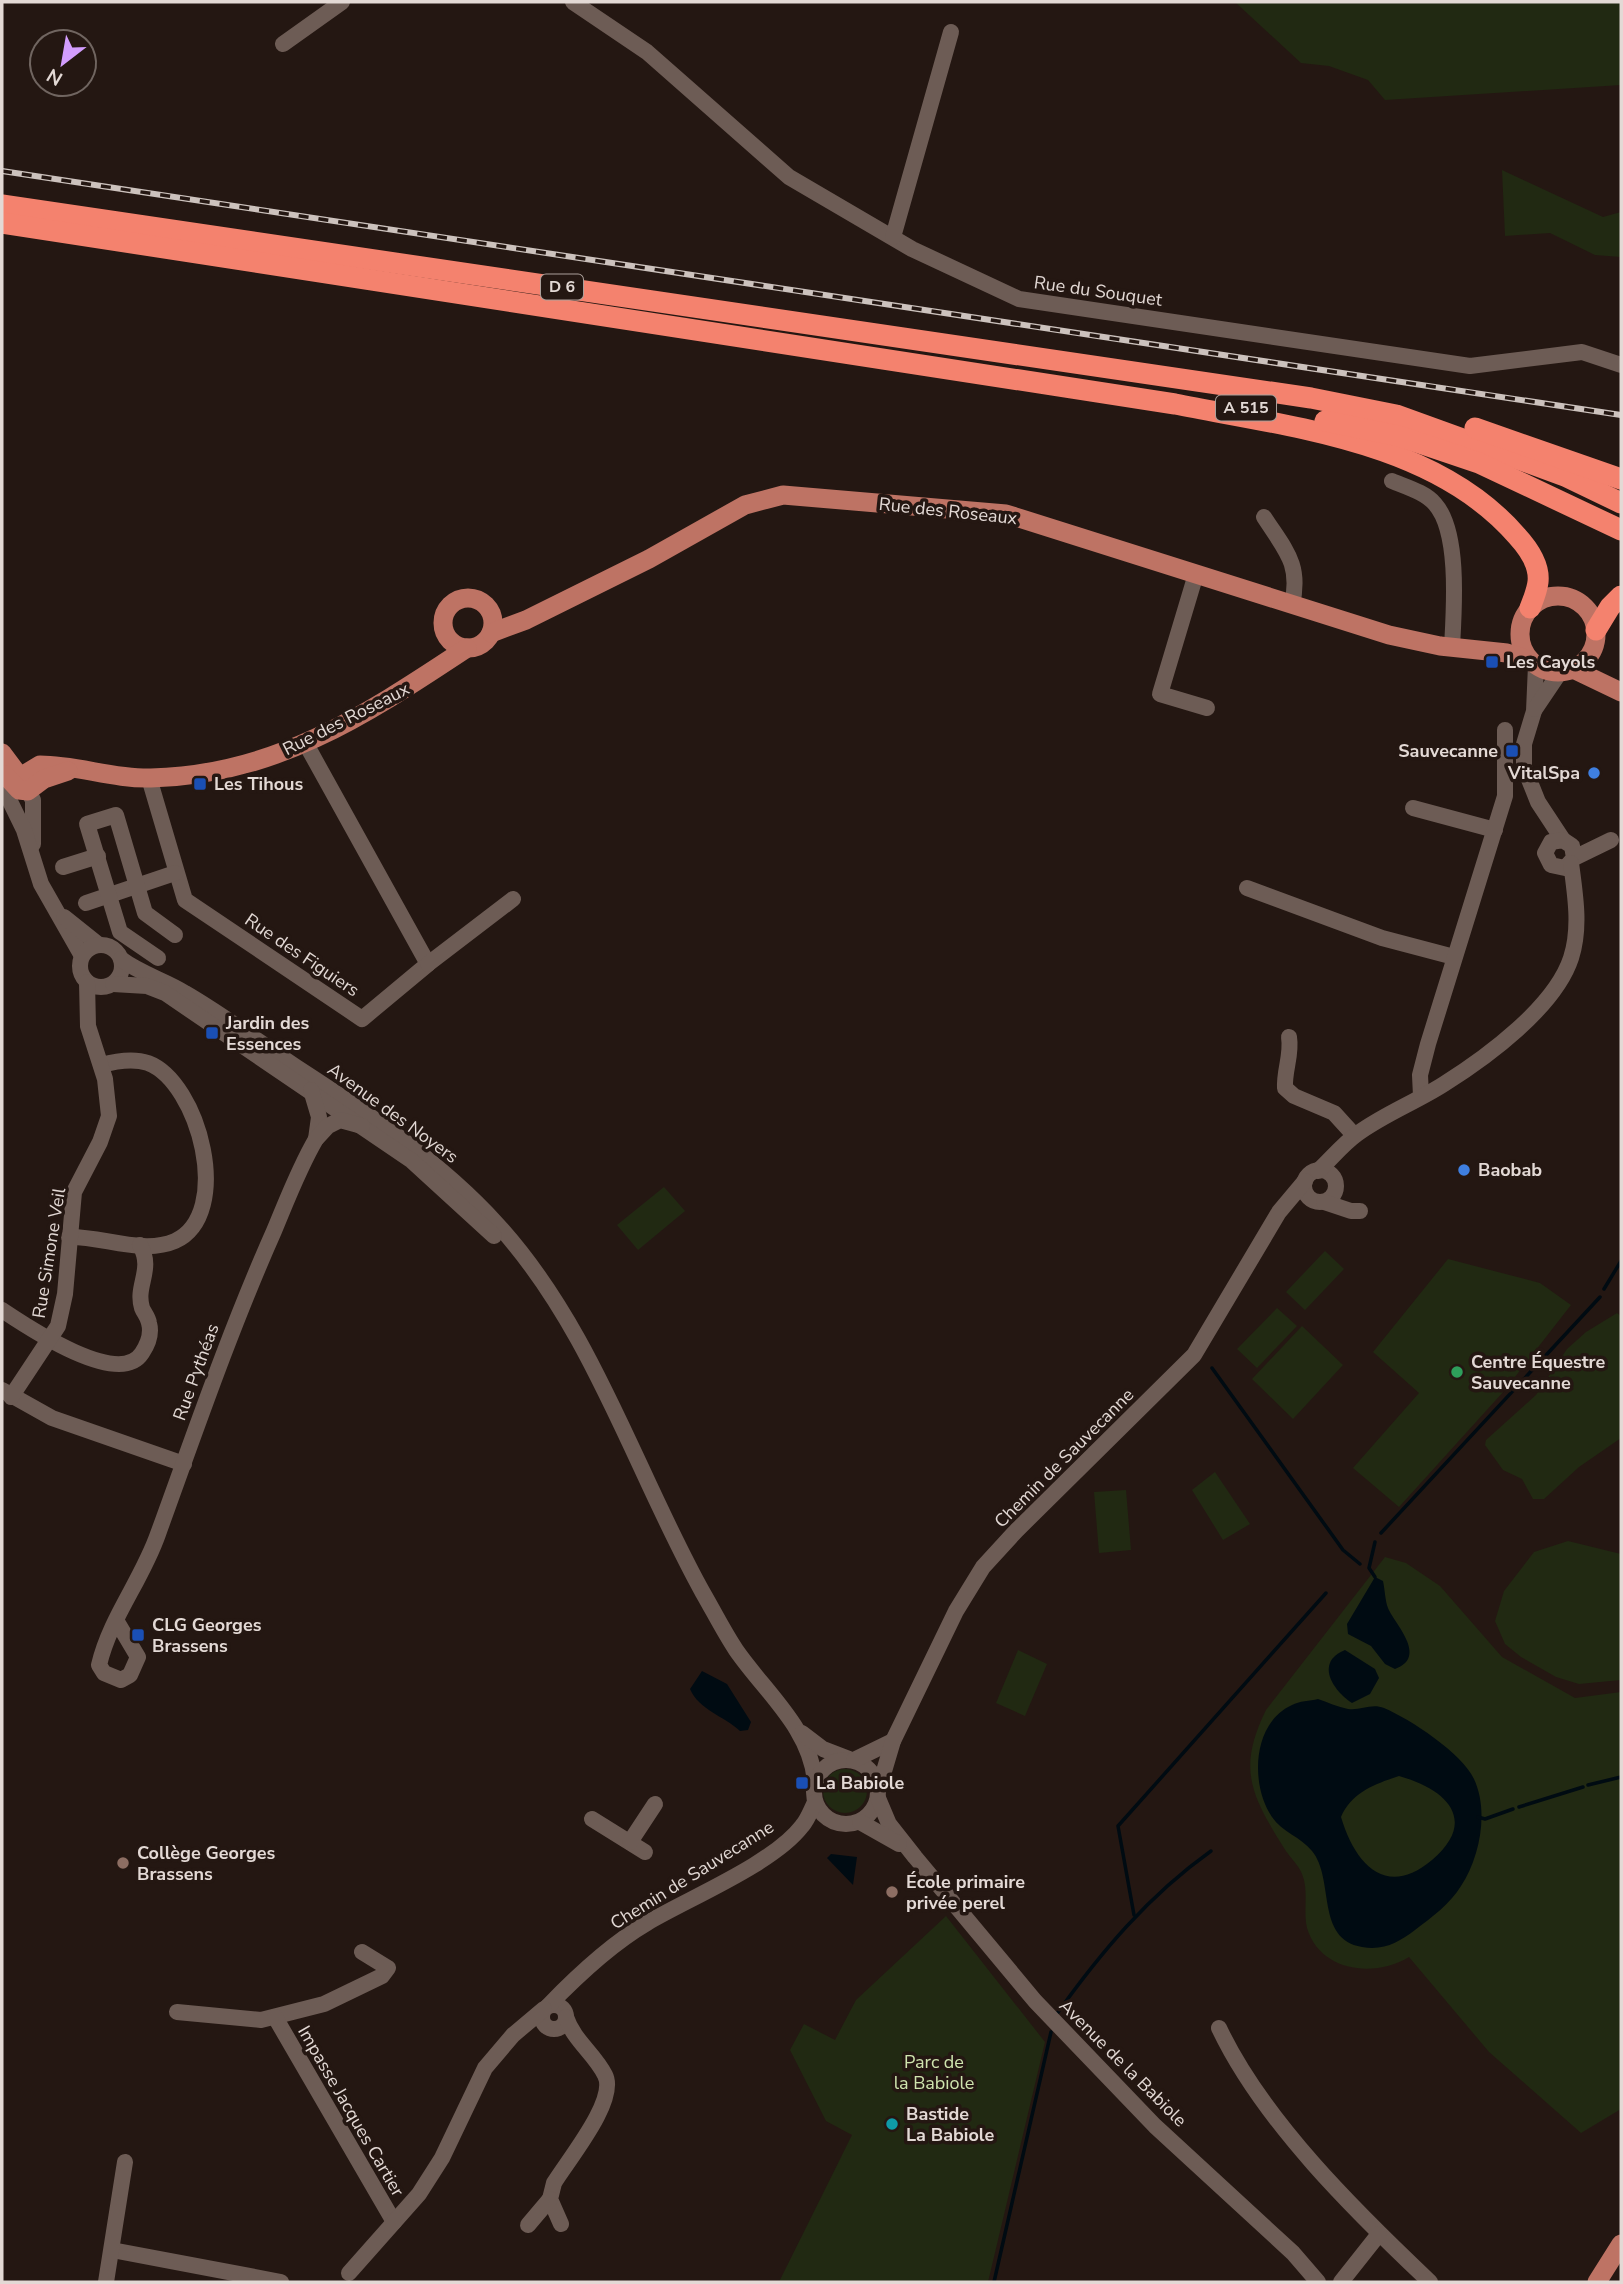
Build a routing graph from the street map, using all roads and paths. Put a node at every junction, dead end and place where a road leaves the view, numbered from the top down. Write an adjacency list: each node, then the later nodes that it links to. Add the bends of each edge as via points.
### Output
1 (342, 2): 4 (street)
2 (573, 2): 7 (street, Rue du Souquet, via 648,52 789,177)
3 (951, 32): 7 (street)
4 (283, 44)
5 (2, 205): 10 (highway, D 6)
6 (2, 223): 8 (highway, D 6)
7 (893, 237): 9 (street, Rue du Souquet, via 1019,299 1470,366 1582,352)
8 (852, 352): 15 (highway, A 515, via 1106,386 1399,436 1479,463); 19 (highway, via 1175,404 1334,436 1404,460 1488,506 1532,554 1538,581)
9 (1621, 365)
10 (1122, 370): 11 (highway, via 1210,373 1387,404 1484,430); 13 (highway, A 515, via 1396,415 1565,476)
11 (1621, 479)
12 (1392, 481): 23 (street, via 1433,502 1445,517 1452,545)
13 (1621, 503)
14 (1264, 517): 18 (street, via 1294,562 1297,581)
15 (1621, 530)
16 (1196, 573): 18 (main road, Rue des Roseaux); 20 (main road, Rue des Roseaux, via 1006,514 783,495 746,505 514,625); 30 (street, via 1160,694)
17 (1621, 596): 22 (highway)
18 (1292, 605): 23 (main road, Rue des Roseaux, via 1389,635)
19 (1530, 608): 21 (main road); 22 (main road, via 1552,596 1576,600 1586,607)
20 (492, 626): 24 (main road, Rue des Roseaux, via 481,644); 24 (main road, via 490,611 477,600 453,604 444,618 446,635)
21 (1520, 628): 25 (main road); 27 (main road, via 1524,650)
22 (1596, 630): 26 (main road)
23 (1452, 647): 25 (main road, Rue des Roseaux)
24 (456, 650): 33 (main road, Rue des Roseaux, via 438,670)
25 (1478, 650): 27 (main road, Rue des Roseaux)
26 (1591, 654): 28 (main road); 29 (main road)
27 (1533, 662): 28 (main road); 31 (street)
28 (1567, 671): 29 (main road); 31 (street)
29 (1615, 688)
30 (1207, 708)
31 (1534, 711): 37 (street, via 1523,759)
32 (1505, 730): 39 (street, via 1507,781)
33 (306, 744): 35 (main road, Rue des Roseaux, via 237,768); 59 (street)
34 (2, 753): 36 (main road)
35 (149, 778): 36 (main road, Rue des Roseaux, via 40,765); 46 (street, Rue des Figuiers)
36 (13, 782): 44 (street, via 12,805); 44 (street, via 33,800)
37 (1538, 802): 40 (street); 41 (street)
38 (1413, 808): 39 (street)
39 (1495, 830): 56 (street)
40 (1565, 841): 41 (street); 43 (street, via 1574,852); 43 (street, via 1611,840)
41 (1547, 847): 43 (street, via 1546,860)
42 (98, 856): 45 (street); 47 (street, via 87,824 116,815); 49 (street)
43 (1567, 863): 66 (street, Chemin de Sauvecanne, via 1577,904 1571,957 1553,992 1500,1042)
44 (34, 864): 52 (street)
45 (63, 867)
46 (175, 873): 47 (street); 59 (street, Rue des Figuiers, via 185,900 362,1019)
47 (138, 885): 49 (street); 53 (street, via 145,913)
48 (1247, 888): 56 (street, via 1382,938)
49 (110, 895): 51 (street); 57 (street, via 120,932)
50 (513, 899): 59 (street)
51 (86, 903)
52 (57, 911): 54 (street); 55 (street)
53 (176, 935)
54 (99, 945): 55 (street); 58 (street, via 112,948)
55 (82, 956): 60 (street, via 80,970)
56 (1454, 957): 66 (street, via 1420,1074)
57 (158, 958)
58 (121, 959): 61 (street, via 122,973); 69 (street, Avenue des Noyers, via 185,992)
59 (428, 964)
60 (87, 982): 61 (street); 62 (street, Rue Simone Veil)
61 (110, 985): 62 (street); 65 (street, Avenue des Noyers, via 147,986 165,993)
62 (88, 1026): 64 (street, Rue Simone Veil)
63 (1289, 1037): 71 (street, via 1285,1088 1334,1113)
64 (101, 1065): 76 (street, Rue Simone Veil, via 109,1116 74,1192); 77 (street, via 136,1060 166,1074 193,1119 204,1160 206,1190 192,1226 176,1240)
65 (311, 1090): 67 (street, Avenue des Noyers); 68 (street)
66 (1422, 1096): 71 (street, Chemin de Sauvecanne)
67 (335, 1107): 68 (street); 69 (street, Avenue des Noyers)
68 (319, 1117): 70 (street, Rue Pythéas)
69 (368, 1123): 70 (street, via 340,1120); 83 (street, Avenue des Noyers, via 492,1233 525,1271 586,1358 721,1625 759,1683)
70 (316, 1139): 81 (street, Rue Pythéas, via 239,1311)
71 (1351, 1139): 72 (street, Chemin de Sauvecanne); 73 (street)
72 (1312, 1176): 73 (street); 74 (street, via 1306,1194); 75 (street, Chemin de Sauvecanne)
73 (1335, 1182): 74 (street, via 1330,1199); 74 (street, via 1346,1203 1360,1211)
74 (1321, 1201): 75 (street)
75 (1279, 1212): 84 (street, Chemin de Sauvecanne, via 1194,1355 983,1567 956,1611)
76 (69, 1237): 77 (street); 79 (street, Rue Simone Veil, via 62,1314)
77 (140, 1245): 79 (street, via 147,1262 141,1297 150,1334 138,1359 127,1365 115,1364)
78 (2, 1310): 79 (street)
79 (49, 1341): 80 (street, Rue Simone Veil)
80 (6, 1394): 81 (street, via 29,1407)
81 (184, 1464): 82 (street, Rue Pythéas, via 158,1536)
82 (116, 1620): 82 (street, Rue Pythéas, via 135,1648 136,1667 121,1680 95,1671)
83 (797, 1729): 85 (street, Avenue des Noyers, via 823,1749); 86 (street, Avenue des Noyers, via 814,1763)
84 (893, 1741): 85 (street); 87 (street, Chemin de Sauvecanne)
85 (853, 1760): 86 (street, via 833,1762); 87 (street, via 871,1770)
86 (815, 1782): 88 (street)
87 (878, 1793): 92 (street, via 869,1816); 96 (street, Avenue de la Babiole, via 889,1824)
88 (815, 1802): 90 (street); 93 (street, Chemin de Sauvecanne)
89 (655, 1804): 94 (street)
90 (826, 1818): 92 (street, via 843,1825); 93 (street, Chemin de Sauvecanne)
91 (592, 1819): 94 (street)
92 (860, 1822): 96 (street, Avenue de la Babiole)
93 (803, 1826): 98 (street, Chemin de Sauvecanne, via 737,1874 645,1924)
94 (630, 1842): 95 (street)
95 (645, 1852)
96 (915, 1857): 116 (street, Avenue de la Babiole, via 1097,2069 1293,2253)
97 (362, 1952): 101 (street, Impasse Jacques Cartier, via 388,1968 382,1976 324,2004)
98 (571, 1984): 99 (street, Chemin de Sauvecanne); 102 (street)
99 (546, 2008): 102 (street, via 542,2021); 104 (street, Chemin de Sauvecanne)
100 (177, 2012): 101 (street, Impasse Jacques Cartier, via 248,2021)
101 (275, 2017): 107 (street, Impasse Jacques Cartier)
102 (558, 2021): 104 (street); 106 (street, via 604,2073 609,2093 554,2183)
103 (1219, 2028): 110 (street, via 1275,2118)
104 (522, 2030): 107 (street, Chemin de Sauvecanne, via 485,2068 442,2158)
105 (125, 2162): 112 (street)
106 (550, 2199): 108 (street); 109 (street)
107 (394, 2222): 113 (street, Chemin de Sauvecanne)
108 (561, 2224)
109 (528, 2225)
110 (1379, 2234): 117 (street); 118 (street)
111 (1621, 2245): 119 (main road)
112 (112, 2250): 114 (street); 115 (street)
113 (344, 2279)
114 (106, 2282)
115 (281, 2282)
116 (1318, 2282)
117 (1341, 2282)
118 (1430, 2282)
119 (1597, 2282)

